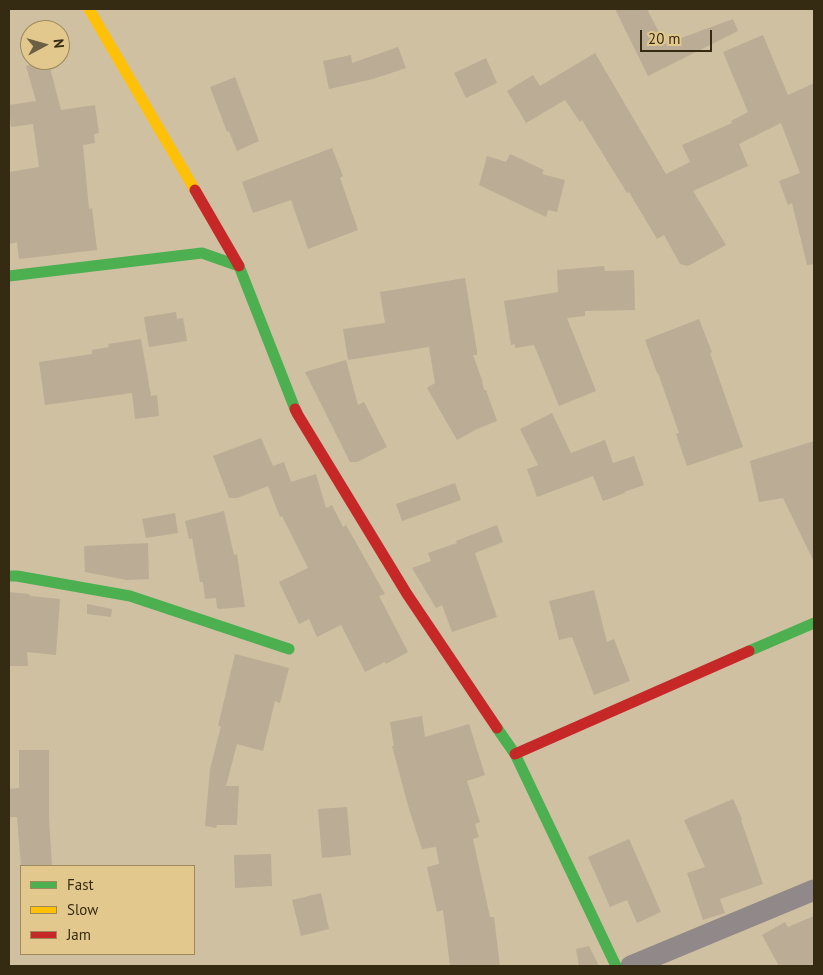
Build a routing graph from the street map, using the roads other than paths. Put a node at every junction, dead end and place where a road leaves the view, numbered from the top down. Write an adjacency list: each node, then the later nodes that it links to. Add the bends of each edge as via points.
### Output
1 (89, 9): 2 (street)
2 (239, 266): 3 (street, via 202,253); 7 (street, via 298,415 407,594)
3 (9, 276)
4 (9, 576): 6 (street, via 130,596)
5 (814, 623): 7 (street)
6 (289, 649)
7 (515, 754): 9 (street)
8 (814, 890): 10 (street)
9 (616, 966)
10 (631, 966)

